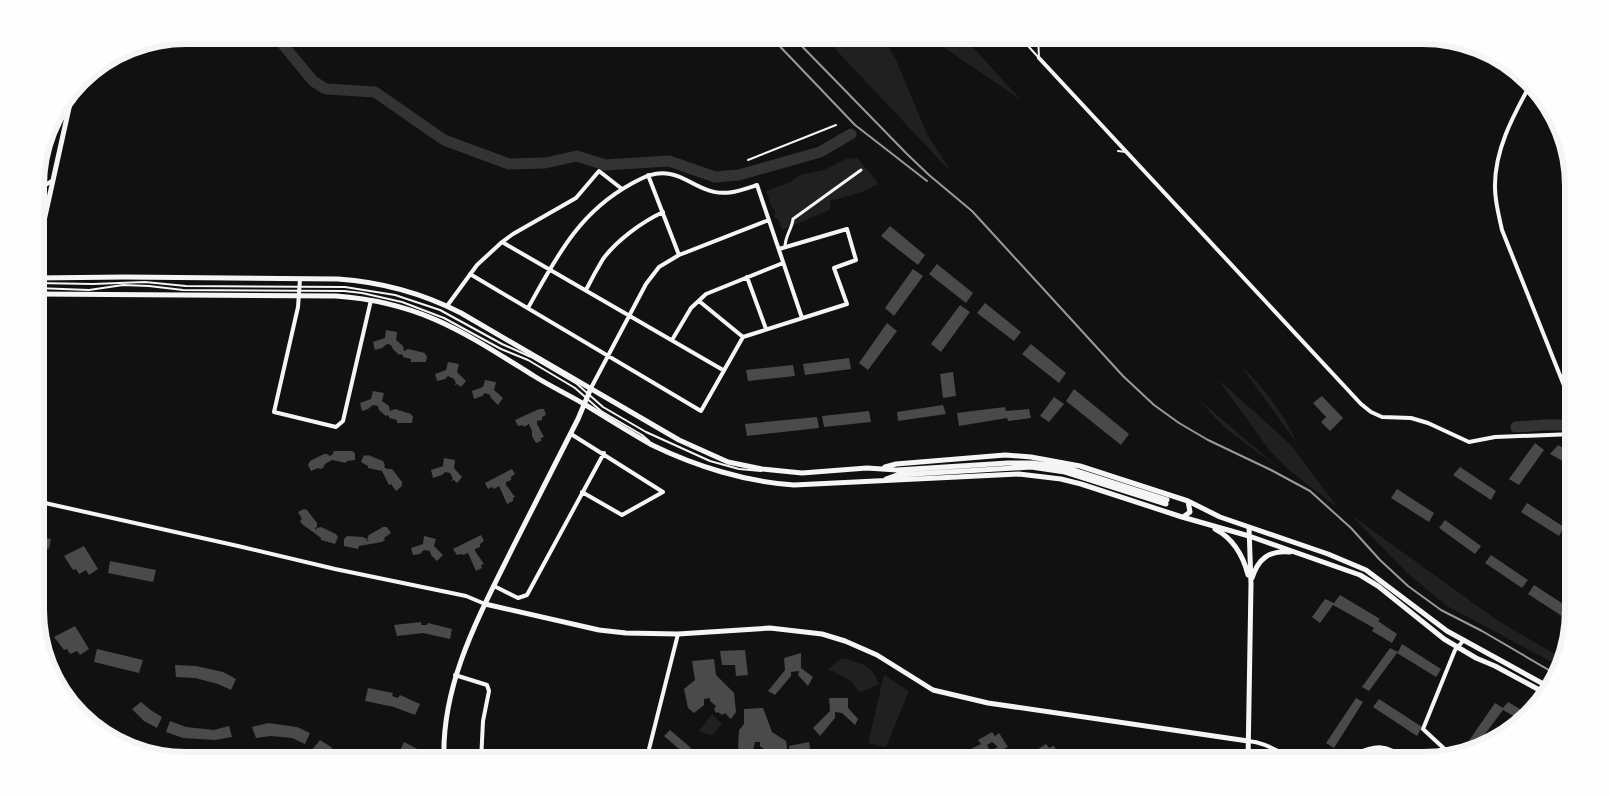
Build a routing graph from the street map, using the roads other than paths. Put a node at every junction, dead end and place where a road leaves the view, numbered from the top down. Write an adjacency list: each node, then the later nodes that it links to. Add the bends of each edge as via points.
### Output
1 (1026, 44): 3 (lane)
2 (1038, 44): 3 (lane)
3 (1039, 58): 8 (street)
4 (1527, 89): 44 (street, via 1512,117 1501,149 1495,172 1496,203 1502,230)
5 (70, 104): 12 (street)
6 (836, 125): 9 (lane)
7 (1118, 151): 8 (lane)
8 (1127, 152): 48 (street, via 1370,412 1382,417 1428,422 1469,442 1494,437)
9 (748, 160)
10 (860, 170): 19 (street, via 793,219)
11 (648, 175): 14 (street); 15 (street); 17 (street, via 672,174 704,189 725,194 757,186)
12 (52, 181): 13 (street); 16 (street)
13 (44, 186)
14 (622, 189): 18 (street, via 599,171 576,198); 23 (street, via 594,208)
15 (663, 212): 21 (street); 30 (street, via 628,235 604,258)
16 (44, 219)
17 (769, 220): 20 (street); 21 (street)
18 (502, 242): 23 (street); 24 (street)
19 (785, 247): 20 (street); 38 (street, via 847,229 856,260 834,268 847,304)
20 (779, 249): 22 (street)
21 (680, 255): 37 (street, via 652,275)
22 (784, 263): 25 (street); 38 (street)
23 (550, 269): 30 (street); 36 (street)
24 (470, 274): 35 (street); 36 (street)
25 (747, 277): 34 (street, via 706,294); 39 (street)
26 (44, 278): 27 (street)
27 (300, 279): 31 (street); 35 (street, via 373,282)
28 (44, 283): 31 (lane, via 137,282)
29 (44, 288): 31 (lane, via 89,290 148,286 183,290)
30 (586, 290): 37 (street)
31 (299, 291): 32 (street); 33 (street); 33 (street, via 274,412 336,426 343,421); 45 (lane, via 362,293 416,306 450,320); 45 (lane, via 345,287 395,295 425,304 531,357)
32 (44, 294)
33 (371, 300): 46 (street, via 410,309 453,327)
34 (699, 301): 40 (street); 41 (street, via 691,308)
35 (446, 306): 45 (street)
36 (528, 308): 42 (street)
37 (629, 316): 41 (street); 42 (street)
38 (802, 318): 39 (street)
39 (766, 329): 40 (street)
40 (743, 336): 43 (street)
41 (672, 340): 43 (street)
42 (608, 356): 43 (street, via 701,411); 45 (street)
43 (723, 370)
44 (1565, 386)
45 (589, 394): 46 (street); 49 (lane, via 601,410); 52 (street, via 715,458); 52 (lane, via 603,407 646,432 710,461 739,469)
46 (584, 404): 47 (street); 49 (street)
47 (571, 434): 50 (street); 63 (street)
48 (1565, 434)
49 (654, 446): 53 (street, via 722,472 772,483 794,485)
50 (604, 453): 54 (street); 54 (street, via 663,492 622,515)
51 (882, 468): 52 (street); 53 (street, via 1033,463 1082,472 1166,502 1065,472 1031,467 897,475); 55 (street, via 896,464 1031,457 1080,466)
52 (788, 472)
53 (883, 480): 57 (street, via 1040,475 1081,484)
54 (582, 492): 63 (street, via 527,594 518,598)
55 (1188, 501): 57 (street, via 1190,512); 59 (street)
56 (44, 503): 64 (street, via 466,596)
57 (1182, 517): 58 (street)
58 (1204, 523): 60 (street); 62 (street, via 1234,543 1243,558)
59 (1249, 527): 60 (street); 66 (street, via 1366,570 1430,620)
60 (1249, 536): 61 (street); 62 (street)
61 (1307, 556): 62 (street, via 1278,552 1266,557 1256,565); 67 (street, via 1360,575)
62 (1251, 584): 71 (street)
63 (494, 586): 64 (street)
64 (484, 604): 65 (street, via 599,630); 68 (street)
65 (678, 634): 71 (street, via 770,628 822,634 877,655 921,684 946,694 997,705); 75 (street)
66 (1464, 640): 67 (street); 69 (street)
67 (1458, 647): 70 (street); 72 (street, via 1423,729)
68 (456, 675): 73 (street, via 445,719); 74 (street, via 487,685 489,691)
69 (1544, 684)
70 (1540, 690)
71 (1248, 741): 76 (street); 77 (street, via 1262,743)
72 (1446, 751)
73 (444, 752)
74 (481, 752)
75 (648, 752)
76 (1248, 752)
77 (1279, 752)
78 (1364, 752): 79 (street, via 1388,747)
79 (1396, 752)

